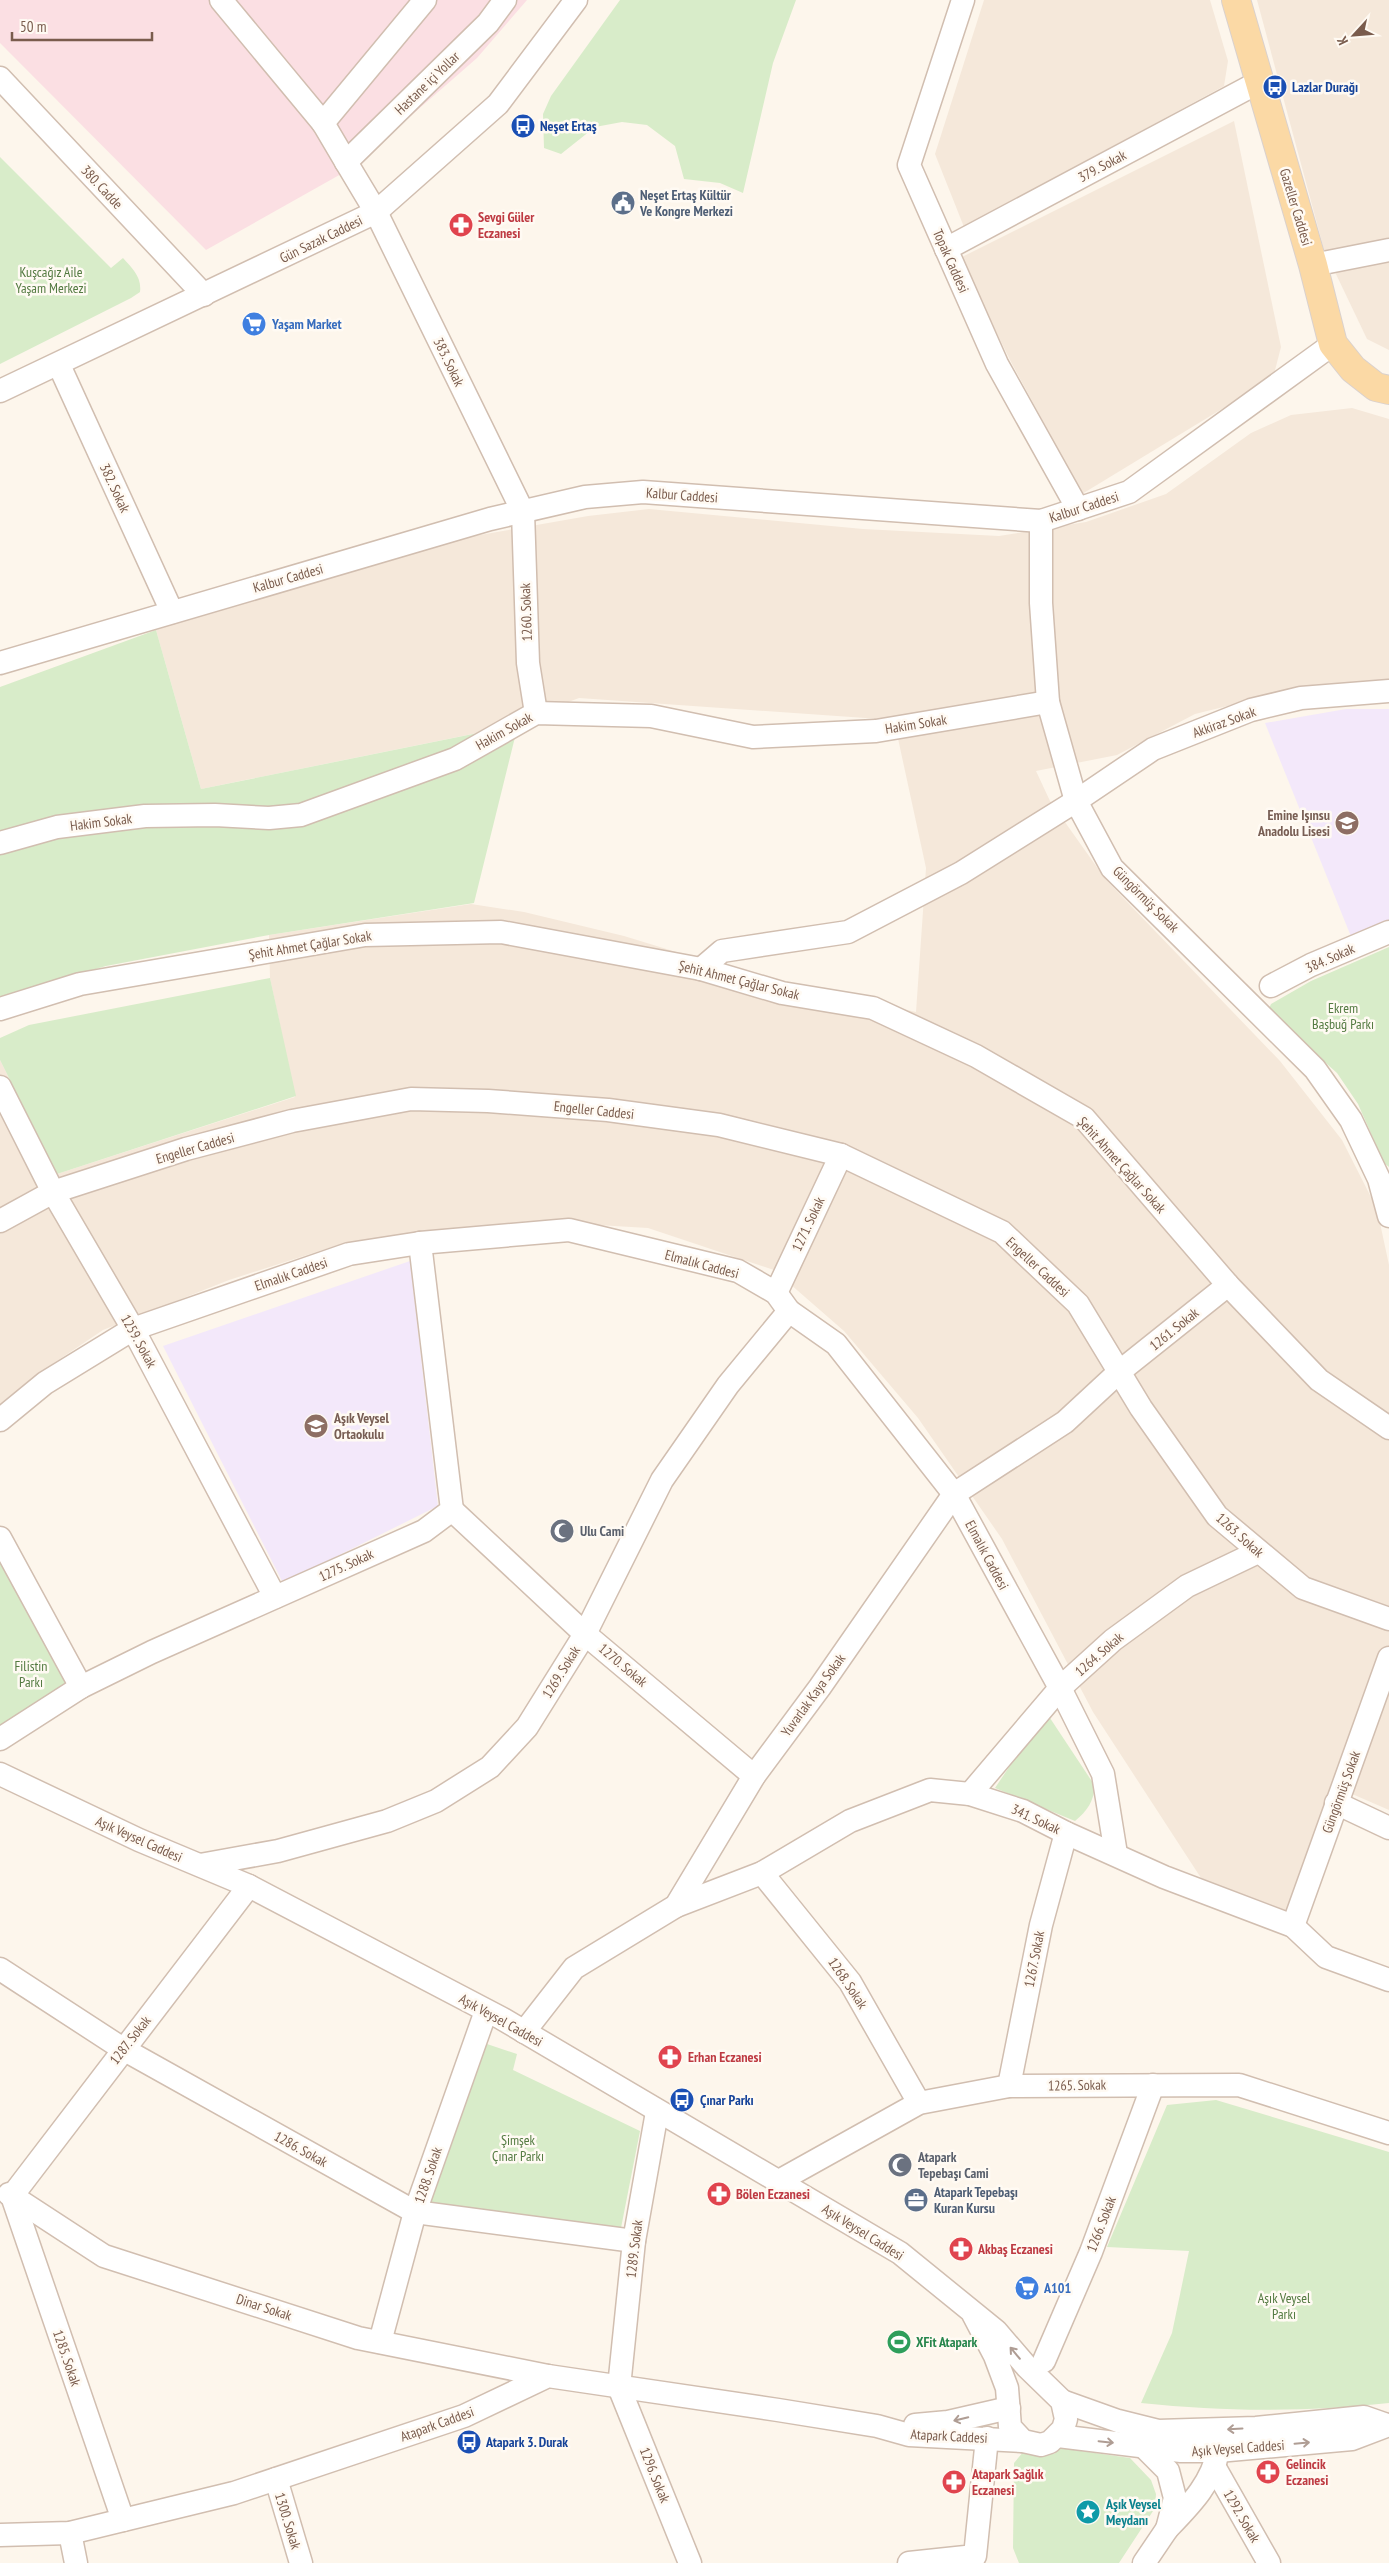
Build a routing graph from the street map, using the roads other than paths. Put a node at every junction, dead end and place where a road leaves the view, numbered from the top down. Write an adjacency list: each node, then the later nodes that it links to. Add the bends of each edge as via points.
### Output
1 (221, 0): 9 (street)
2 (425, 0): 9 (street)
3 (505, 0): 10 (street, Hastane içi Yollar, via 488,24)
4 (576, 0): 11 (street, Gün Sazak Caddesi, via 498,104)
5 (964, 0): 12 (street, Topak Caddesi, via 909,165)
6 (1236, 0): 8 (main road, Gazeller Caddesi)
7 (0, 78): 15 (street, 380. Cadde)
8 (1259, 82): 12 (street, 379. Sokak); 14 (main road, Gazeller Caddesi)
9 (323, 123): 10 (street)
10 (346, 162): 11 (street)
11 (376, 212): 15 (street, Gün Sazak Caddesi); 21 (street, 383. Sokak)
12 (946, 249): 20 (street, Topak Caddesi, via 997,364)
13 (1389, 250): 14 (street)
14 (1313, 265): 16 (main road, Gazeller Caddesi)
15 (204, 295): 17 (street, Gün Sazak Caddesi)
16 (1333, 344): 18 (main road, Gazeller Caddesi, via 1353,369 1376,387); 20 (street, Kalbur Caddesi, via 1129,492)
17 (58, 365): 19 (street, Gün Sazak Caddesi); 23 (street, 382. Sokak)
18 (1389, 390)
19 (0, 391)
20 (1078, 509): 22 (street, Kalbur Caddesi)
21 (523, 512): 22 (street, Kalbur Caddesi, via 585,497 643,492); 23 (street, Kalbur Caddesi); 27 (street, 1260. Sokak, via 528,663)
22 (1042, 521): 26 (street, Güngörmüş Sokak, via 1041,603)
23 (172, 612): 24 (street, Kalbur Caddesi)
24 (0, 663)
25 (1389, 691): 28 (street, Akkiraz Sokak, via 1301,698 1251,710 1153,749)
26 (1048, 702): 27 (street, Hakim Sokak, via 876,730 753,737 651,716); 28 (street, Güngörmüş Sokak)
27 (536, 713): 29 (street, Hakim Sokak, via 455,758 301,816 145,816 57,827)
28 (1076, 801): 31 (street, Akkiraz Sokak, via 961,873 848,932 722,951); 36 (street, Güngörmüş Sokak, via 1112,868 1315,1069 1351,1120)
29 (0, 843)
30 (1389, 932): 32 (street, 384. Sokak)
31 (701, 969): 33 (street, Şehit Ahmet Çağlar Sokak, via 501,932 365,934 80,984); 41 (street, Şehit Ahmet Çağlar Sokak, via 782,993 874,1008 976,1056 1084,1118)
32 (1271, 986)
33 (0, 1009)
34 (0, 1087): 37 (street, 1259. Sokak)
35 (840, 1155): 37 (street, Engeller Caddesi, via 719,1125 608,1110 411,1099 273,1126 186,1149); 42 (street, 1271. Sokak); 45 (street, Engeller Caddesi, via 1002,1232 1078,1304)
36 (1384, 1178): 38 (street, Güngörmüş Sokak)
37 (53, 1192): 39 (street, Engeller Caddesi); 44 (street, 1259. Sokak)
38 (1389, 1216)
39 (0, 1221)
40 (420, 1243): 42 (street, Elmalık Caddesi, via 569,1230 738,1271); 44 (street, Elmalık Caddesi, via 349,1254); 49 (street)
41 (1228, 1285): 45 (street, 1261. Sokak); 47 (street, Şehit Ahmet Çağlar Sokak, via 1319,1380)
42 (776, 1293): 43 (street, Elmalık Caddesi)
43 (789, 1311): 48 (street, Elmalık Caddesi, via 836,1344); 54 (street, 1269. Sokak, via 728,1384 662,1480)
44 (133, 1329): 46 (street, Elmalık Caddesi, via 45,1383); 52 (street, 1259. Sokak)
45 (1119, 1372): 48 (street, Yuvarlak Kaya Sokak, via 1065,1422); 51 (street, 1263. Sokak, via 1217,1516)
46 (0, 1420)
47 (1389, 1428)
48 (954, 1494): 57 (street, Elmalık Caddesi); 60 (street, Yuvarlak Kaya Sokak)
49 (452, 1510): 52 (street, 1275. Sokak, via 424,1531); 54 (street, 1270. Sokak)
50 (0, 1538): 56 (street)
51 (1258, 1552): 53 (street, 1263. Sokak, via 1303,1588); 57 (street, 1264. Sokak, via 1187,1586 1113,1640)
52 (275, 1597): 56 (street, 1275. Sokak)
53 (1389, 1619)
54 (585, 1634): 60 (street, 1270. Sokak); 66 (street, 1269. Sokak, via 527,1727 490,1767 436,1801 387,1822 278,1850)
55 (1389, 1658): 62 (street, Güngörmüş Sokak)
56 (81, 1687): 58 (street, 1275. Sokak)
57 (1060, 1688): 61 (street, 1264. Sokak); 65 (street, Elmalık Caddesi, via 1103,1774)
58 (0, 1739)
59 (0, 1774): 66 (street, Aşık Veysel Caddesi, via 139,1840)
60 (754, 1776): 69 (street, Yuvarlak Kaya Sokak)
61 (970, 1794): 64 (street, 341. Sokak, via 1023,1811); 67 (street, 341. Sokak, via 930,1790 921,1793 850,1821)
62 (1336, 1804): 63 (street); 70 (street, Güngörmüş Sokak)
63 (1389, 1828)
64 (1066, 1833): 65 (street, 341. Sokak); 77 (street, 1267. Sokak, via 1041,1925)
65 (1116, 1854): 70 (street, 341. Sokak, via 1164,1877)
66 (200, 1865): 68 (street, Aşık Veysel Caddesi)
67 (762, 1873): 69 (street, 341. Sokak); 78 (street, 1268. Sokak, via 850,1982)
68 (249, 1886): 73 (street, Aşık Veysel Caddesi); 75 (street, 1287. Sokak)
69 (676, 1906): 74 (street, Yuvarlak Kaya Sokak, via 574,1968)
70 (1293, 1926): 72 (street, 341. Sokak, via 1326,1957)
71 (0, 1969): 75 (street, 1286. Sokak)
72 (1389, 1980)
73 (486, 2011): 74 (street, Aşık Veysel Caddesi); 83 (street, 1288. Sokak)
74 (524, 2032): 79 (street, Aşık Veysel Caddesi)
75 (123, 2049): 82 (street, 1287. Sokak); 83 (street, 1286. Sokak)
76 (1153, 2085): 77 (street, 1265. Sokak); 80 (street, 1265. Sokak, via 1239,2086); 87 (street, 1266. Sokak, via 1091,2252)
77 (1009, 2086): 78 (street, 1265. Sokak)
78 (919, 2103): 81 (street, 1265. Sokak)
79 (657, 2112): 81 (street, Aşık Veysel Caddesi); 84 (street, 1289. Sokak)
80 (1389, 2133)
81 (779, 2181): 85 (street, Aşık Veysel Caddesi, via 900,2253)
82 (6, 2192): 86 (street, Dinar Sokak, via 104,2256 358,2338); 100 (street, 1285. Sokak)
83 (415, 2212): 84 (street, 1286. Sokak); 86 (street, 1288. Sokak)
84 (634, 2241): 89 (street, 1289. Sokak)
85 (973, 2314): 90 (street, Aşık Veysel Caddesi, one-way to 85, via 996,2330); 91 (street, Aşık Veysel Caddesi, via 996,2356 1007,2388)
86 (380, 2342): 88 (street, Dinar Sokak)
87 (1044, 2361)
88 (548, 2376): 89 (street, Atapark Caddesi); 99 (street, Atapark Caddesi, via 464,2416)
89 (619, 2387): 93 (street, Atapark Caddesi); 106 (street, 1296. Sokak)
90 (1055, 2395): 91 (street, Aşık Veysel Caddesi, via 1028,2388 1013,2399); 92 (street, Aşık Veysel Caddesi, one-way to 90, via 1364,2417 1256,2428 1158,2431 1118,2421); 94 (street, via 1066,2419)
91 (1009, 2408): 93 (street, Atapark Caddesi, one-way to 93, via 948,2422); 96 (street, Aşık Veysel Caddesi, via 1010,2427)
92 (1388, 2425): 98 (street, Aşık Veysel Caddesi, one-way to 92, via 1352,2439)
93 (877, 2426): 95 (street, Atapark Caddesi, via 909,2435)
94 (1058, 2436): 96 (street, Aşık Veysel Caddesi, via 1041,2445); 97 (street, Aşık Veysel Caddesi, one-way to 97)
95 (987, 2438): 96 (street, Atapark Caddesi); 107 (street, via 975,2556)
96 (1022, 2441)
97 (1143, 2446): 98 (street, Aşık Veysel Caddesi); 101 (street, via 1168,2472 1175,2498)
98 (1216, 2460): 101 (street, via 1194,2501); 109 (street, 1292. Sokak)
99 (276, 2479): 100 (street, Atapark Caddesi, via 234,2493); 105 (street, 1300. Sokak)
100 (123, 2520): 102 (street, Atapark Caddesi)
101 (1167, 2529): 108 (street)
102 (70, 2534): 103 (street, Atapark Caddesi); 104 (street)
103 (0, 2535)
104 (76, 2563)
105 (301, 2563)
106 (690, 2563)
107 (909, 2563)
108 (1144, 2563)
109 (1269, 2563)

